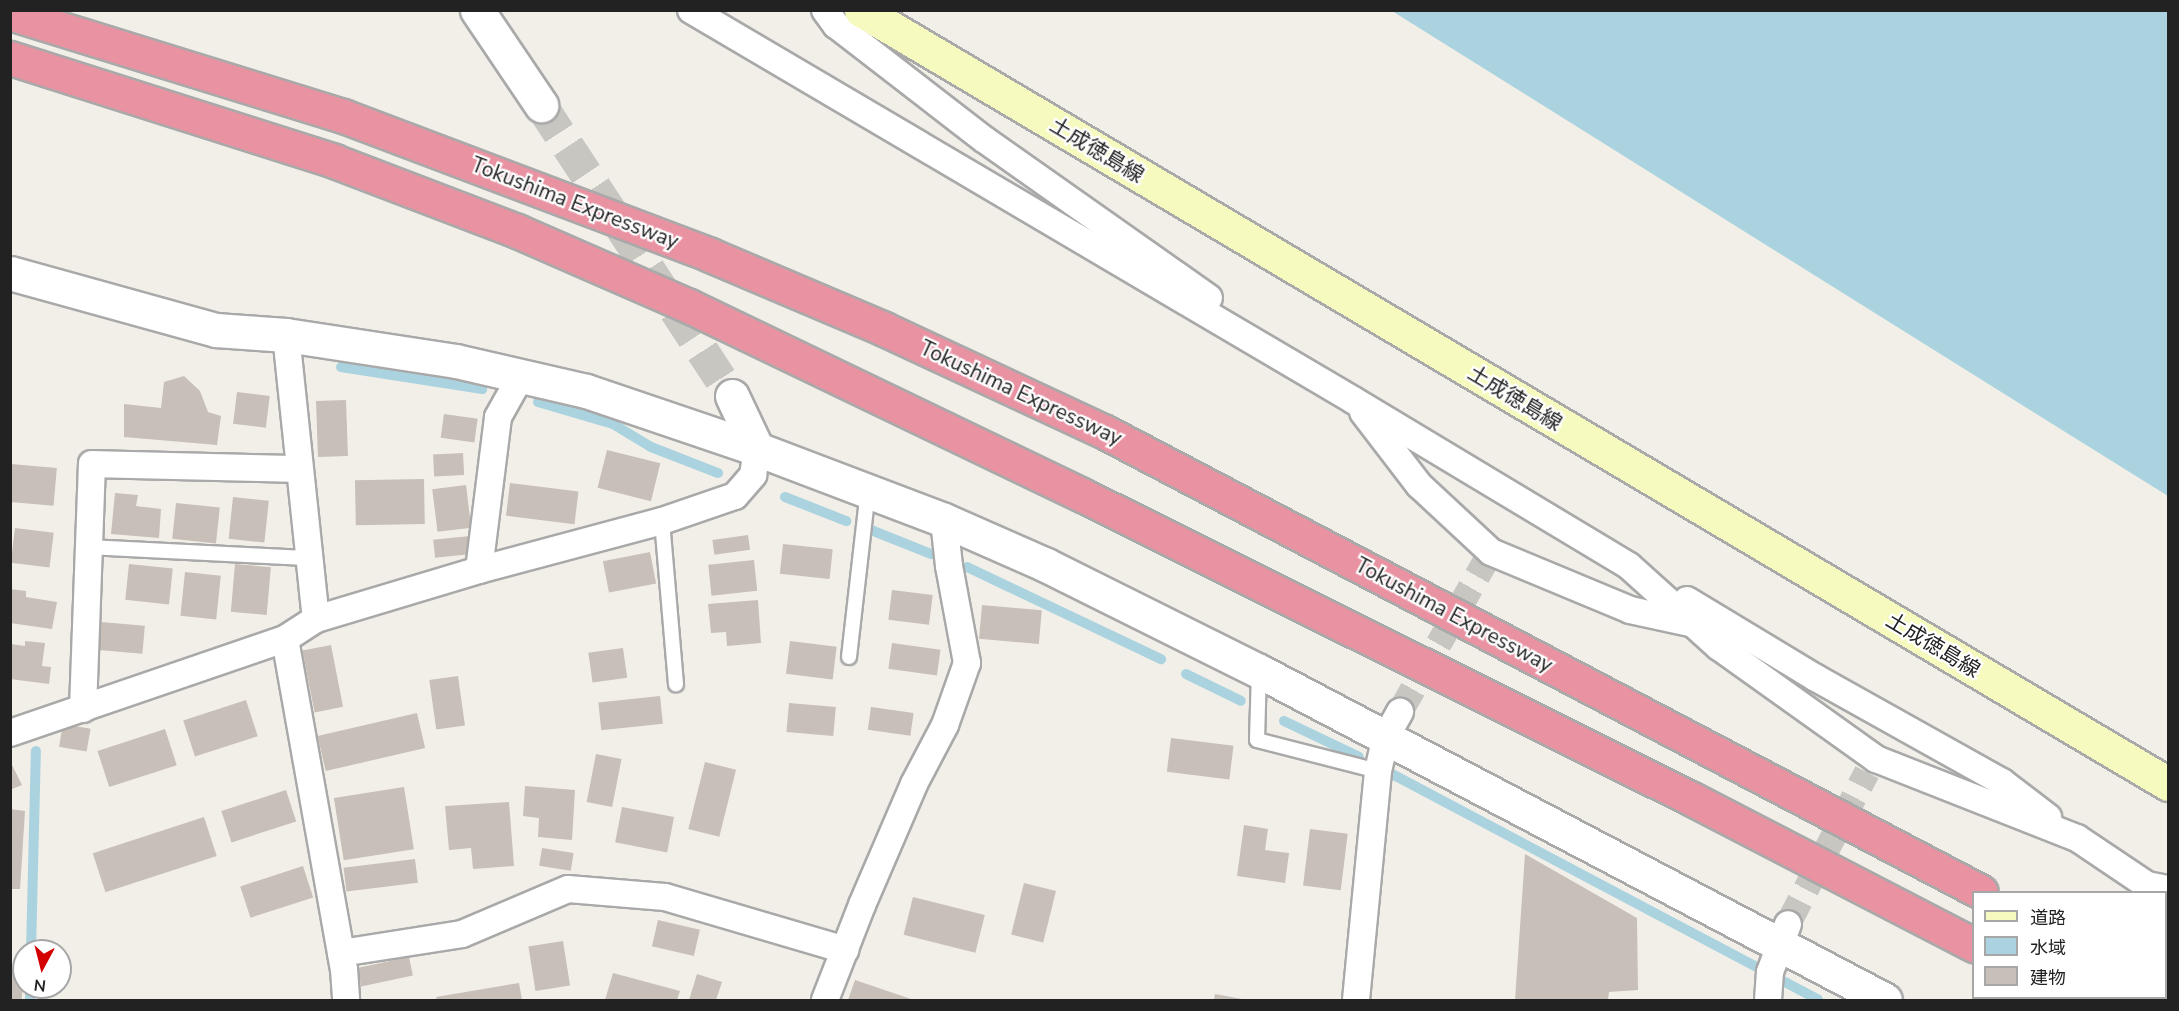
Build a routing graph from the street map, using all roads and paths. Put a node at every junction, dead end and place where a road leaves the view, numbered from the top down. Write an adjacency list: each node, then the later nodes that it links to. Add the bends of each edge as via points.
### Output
1 (477, 10): 7 (street)
2 (690, 10): 12 (street)
3 (825, 10): 12 (street, via 836,25 985,140)
4 (861, 10): 32 (main road, 土成徳島線)
5 (10, 13): 34 (highway, Tokushima Expressway, via 365,124 710,255 884,329 1105,432)
6 (10, 58): 36 (highway, via 334,161 517,231 689,306 1039,474 1585,745)
7 (541, 105)
8 (10, 273): 9 (street, via 216,330)
9 (286, 335): 10 (street); 14 (street)
10 (522, 374): 13 (street, via 586,390); 21 (street, via 498,417)
11 (732, 396): 13 (street)
12 (1353, 400): 20 (street); 23 (street, via 1419,484 1491,552 1630,610)
13 (757, 449): 15 (street); 17 (street, via 753,475 735,496)
14 (299, 469): 18 (street, via 92,464); 19 (street)
15 (868, 491): 16 (street); 25 (lane)
16 (944, 520): 26 (street, via 1046,565); 37 (street, via 967,663 945,725 914,784)
17 (662, 521): 21 (street); 27 (lane)
18 (90, 547): 19 (lane); 28 (street)
19 (309, 558): 22 (street)
20 (1629, 566): 23 (street); 33 (street, via 1816,678 2002,782)
21 (479, 570): 22 (street)
22 (316, 619): 24 (street)
23 (1698, 625): 33 (street, via 1719,646 1872,766)
24 (285, 639): 28 (street); 38 (street)
25 (849, 657)
26 (1259, 671): 29 (street); 31 (lane, via 1257,740)
27 (676, 684)
28 (83, 709): 30 (street)
29 (1393, 725): 31 (street); 39 (street)
30 (10, 733)
31 (1378, 771): 42 (street)
32 (2169, 784)
33 (2077, 838): 35 (street)
34 (1979, 891)
35 (2159, 891)
36 (1972, 944)
37 (845, 950): 38 (street, via 665,897 568,889 462,934); 41 (street)
38 (341, 953): 40 (street)
39 (1774, 963): 43 (street)
40 (346, 1000)
41 (825, 1000)
42 (1356, 1000)
43 (1885, 1000)

